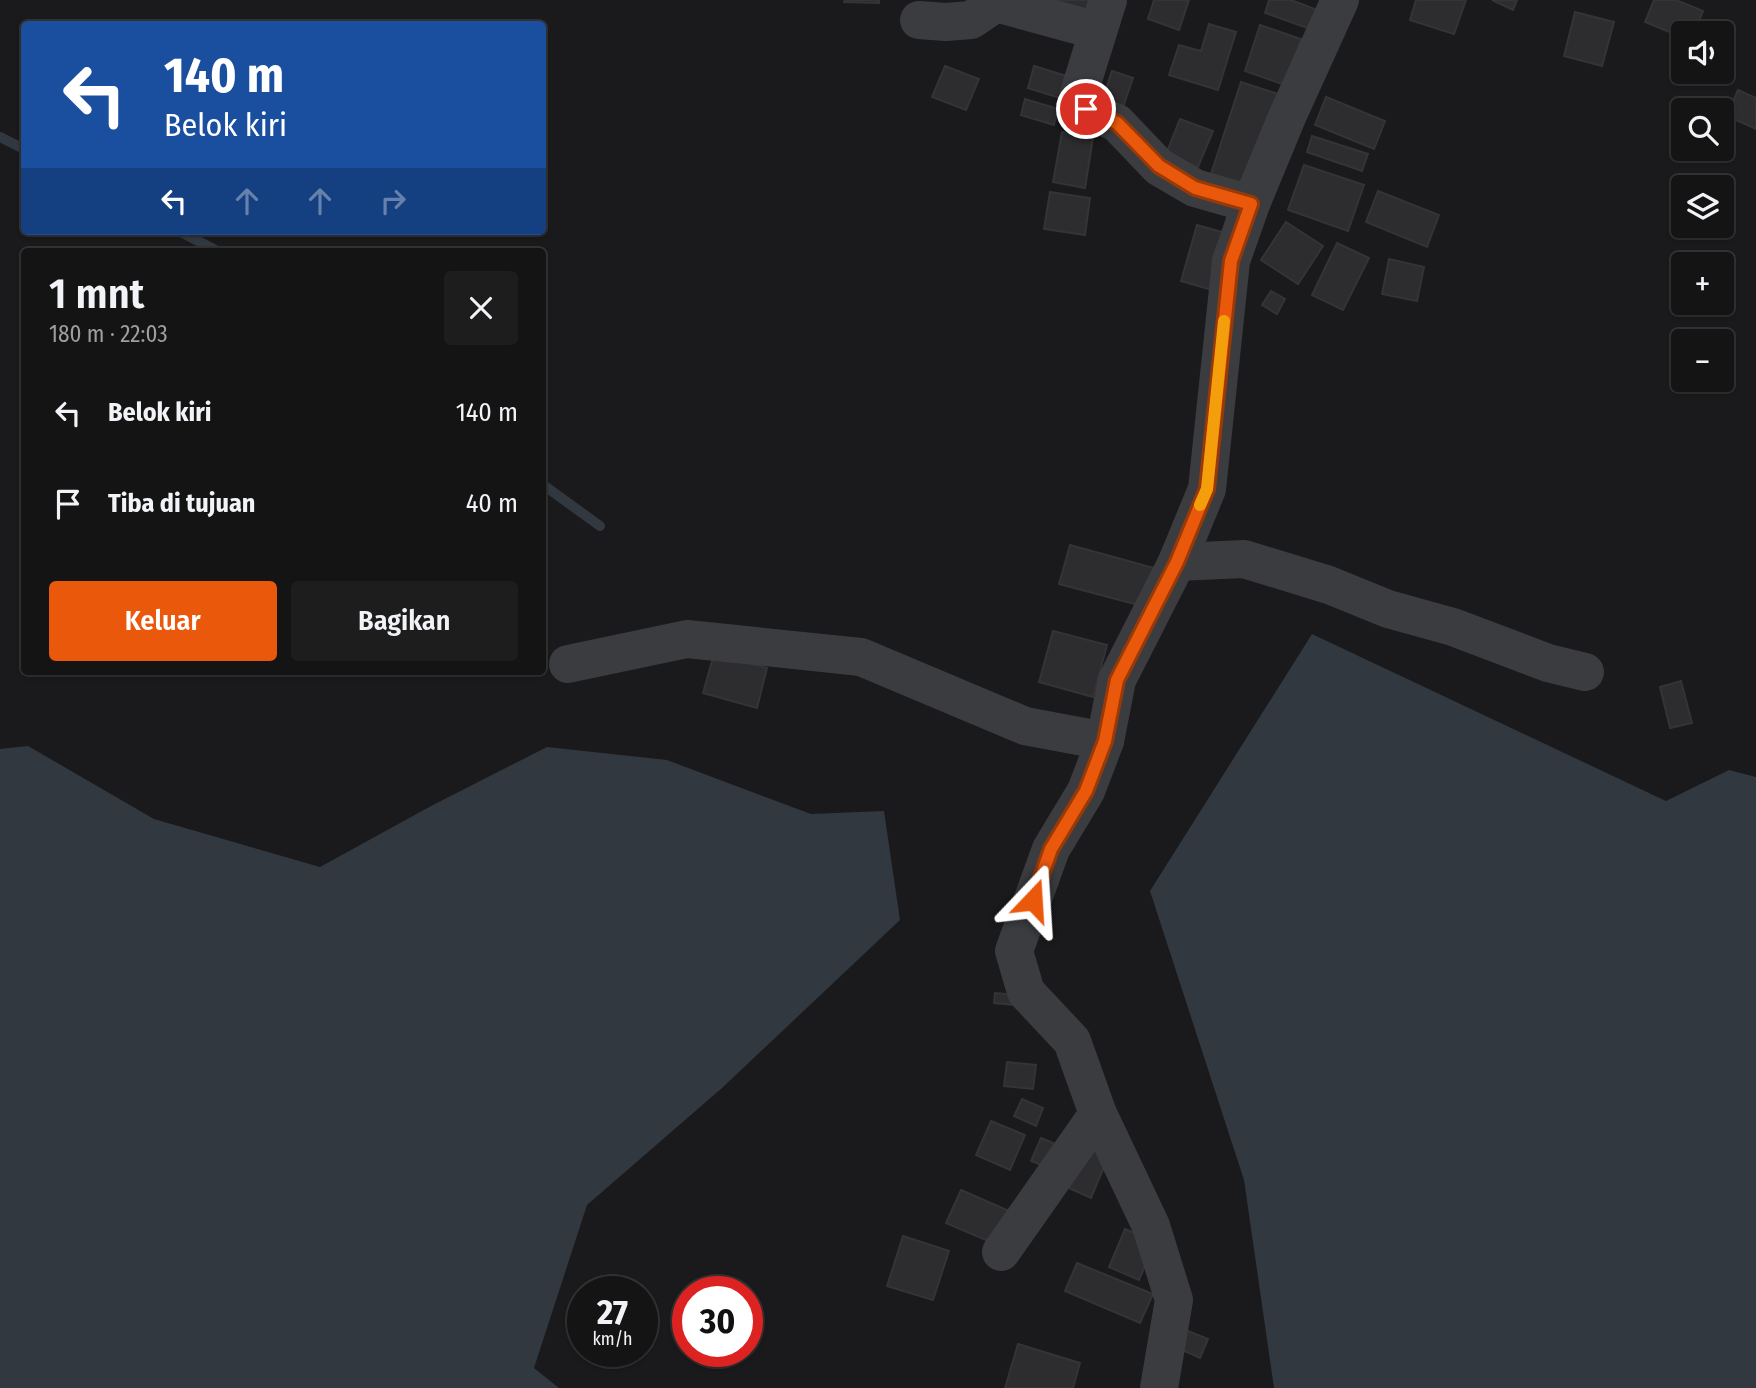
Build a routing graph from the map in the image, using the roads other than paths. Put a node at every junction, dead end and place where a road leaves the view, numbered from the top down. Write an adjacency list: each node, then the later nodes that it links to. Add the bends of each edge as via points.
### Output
1 (1340, 0): 5 (street)
2 (995, 1): 3 (street); 4 (street, via 971,20)
3 (1103, 16): 5 (street, via 1078,96 1086,109 1117,123 1159,166 1195,188)
4 (919, 20)
5 (1251, 204): 6 (street, via 1231,261 1207,489)
6 (1177, 562): 8 (street, via 1244,559); 9 (street, via 1117,680)
7 (568, 664): 9 (street, via 687,639 861,657 1025,726)
8 (1585, 672)
9 (1105, 741): 10 (street, via 1086,791 1051,849 1014,951 1026,992 1072,1041)
10 (1098, 1114): 11 (street); 12 (street, via 1151,1226 1174,1300)
11 (1001, 1252)
12 (1159, 1388)

